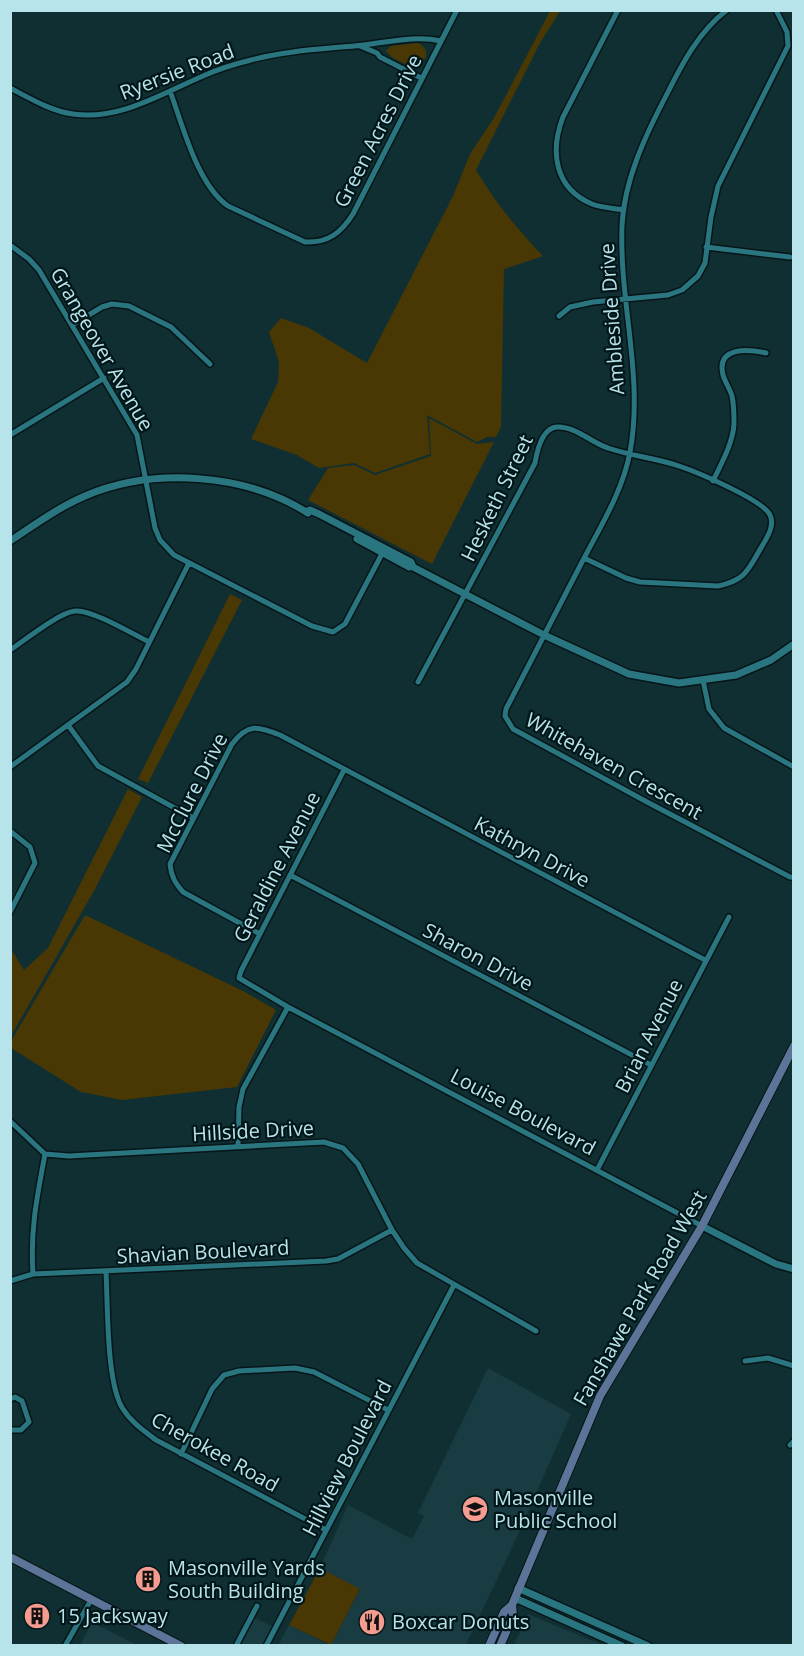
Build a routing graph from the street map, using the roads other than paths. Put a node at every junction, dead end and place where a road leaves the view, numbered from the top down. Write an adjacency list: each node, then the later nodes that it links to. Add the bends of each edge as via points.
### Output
1 (457, 10): 5 (street, Green Acres Drive)
2 (618, 10): 11 (street, via 562,117 555,148 559,171 574,192 594,205)
3 (727, 10): 11 (street, Ambleside Drive, via 700,38 651,124)
4 (776, 10): 7 (street)
5 (441, 41): 6 (street, Ryersie Road, via 427,38); 8 (street, Green Acres Drive)
6 (358, 46): 8 (street); 10 (street, Ryersie Road, via 294,51 251,60 206,74)
7 (791, 48): 13 (street, via 718,186)
8 (421, 78): 10 (street, Green Acres Drive, via 346,225 328,240 317,242 294,238 219,200 207,183)
9 (10, 88): 10 (street, Ryersie Road, via 59,111 90,115 123,110)
10 (170, 91)
11 (624, 210): 16 (street, Ambleside Drive)
12 (10, 245): 18 (street, Grangeover Avenue, via 39,270)
13 (706, 247): 14 (street); 16 (street, via 701,270 682,290)
14 (792, 255): 15 (street)
15 (794, 265)
16 (625, 299): 17 (street, via 570,307); 23 (street, Ambleside Drive, via 633,364)
17 (559, 316)
18 (72, 325): 20 (street, via 102,306 129,306 171,327); 21 (street, Grangeover Avenue)
19 (766, 353): 25 (street, via 734,351 724,362 723,376 732,398 734,423)
20 (210, 364)
21 (104, 378): 22 (street); 24 (street, Grangeover Avenue, via 137,435)
22 (10, 435)
23 (630, 453): 25 (street, via 679,466); 28 (street, Ambleside Drive, via 606,517); 30 (street, Hesketh Street, via 600,445 567,428 557,427 545,433 535,463)
24 (146, 480): 26 (street, via 85,496); 27 (street, via 193,478 238,485 306,512 310,510); 29 (street, Grangeover Avenue, via 160,540)
25 (713, 481): 28 (street, via 757,502 770,514 770,531 740,579 718,586 640,582)
26 (10, 541)
27 (384, 551): 29 (street, Grangeover Avenue, via 345,624 333,632 312,627); 30 (street)
28 (584, 558): 31 (street, Ambleside Drive)
29 (189, 564): 32 (street)
30 (465, 593): 31 (street); 36 (street)
31 (544, 635): 35 (street, via 629,674 679,683); 44 (street, Whitehaven Crescent, via 506,709 505,716 513,729 667,813)
32 (149, 642): 34 (street, via 75,610); 37 (street, via 127,682)
33 (794, 644): 35 (street, via 771,660 736,675)
34 (10, 650)
35 (703, 680): 38 (street, via 709,709 723,728)
36 (418, 682)
37 (68, 725): 39 (street); 41 (street, via 98,766)
38 (794, 766)
39 (10, 767)
40 (344, 770): 41 (street, McClure Drive, via 280,735 257,727 248,729 232,744); 43 (street, Geraldine Avenue); 48 (street, Kathryn Drive)
41 (193, 818): 47 (street, McClure Drive, via 170,864 175,884)
42 (10, 831): 45 (street, via 30,847 35,863)
43 (290, 875): 47 (street, Geraldine Avenue); 52 (street, Sharon Drive)
44 (794, 876)
45 (10, 912)
46 (729, 917): 48 (street, Brian Avenue)
47 (260, 934): 49 (street, Geraldine Avenue)
48 (705, 960): 52 (street, Brian Avenue)
49 (239, 978): 50 (street, Louise Boulevard)
50 (288, 1006): 54 (street, via 243,1089 238,1107); 56 (street, Louise Boulevard)
51 (794, 1046): 57 (main road, Fanshawe Park Road West)
52 (651, 1065): 56 (street, Brian Avenue)
53 (10, 1120): 55 (street)
54 (238, 1146): 55 (street, Hillside Drive); 58 (street, Hillside Drive, via 324,1142 343,1148 358,1164)
55 (45, 1154): 61 (street, via 32,1221)
56 (597, 1170): 57 (street, Louise Boulevard)
57 (702, 1226): 59 (street, Louise Boulevard, via 776,1264); 73 (main road, Fanshawe Park Road West, via 600,1396)
58 (392, 1230): 60 (street, Shavian Boulevard, via 338,1259 326,1261); 63 (street, Hillside Drive, via 417,1263)
59 (794, 1269)
60 (106, 1272): 61 (street, Shavian Boulevard); 70 (street, Cherokee Road, via 113,1386 122,1408 141,1429)
61 (33, 1274): 62 (street, Shavian Boulevard)
62 (10, 1281)
63 (454, 1285): 64 (street, Hillside Drive); 68 (street, Hillview Boulevard)
64 (536, 1331)
65 (745, 1361): 66 (street, via 768,1358)
66 (794, 1366)
67 (10, 1399): 69 (street, via 22,1401 29,1422 21,1431)
68 (388, 1410): 70 (street, via 314,1372 295,1368 239,1371 224,1375 212,1389); 71 (street, Hillview Boulevard)
69 (10, 1430)
70 (181, 1454): 71 (street, Cherokee Road)
71 (326, 1530): 80 (street, Hillview Boulevard)
72 (10, 1557): 74 (main road)
73 (518, 1588): 75 (main road, Fanshawe Park Road West); 84 (street)
74 (91, 1600): 78 (street); 79 (main road)
75 (513, 1601): 81 (main road, Fanshawe Park Road West); 82 (main road, Fanshawe Park Road West, via 513,1616); 83 (street)
76 (257, 1606): 77 (street)
77 (237, 1644)
78 (65, 1646)
79 (181, 1646)
80 (266, 1646)
81 (489, 1646)
82 (500, 1646)
83 (622, 1646)
84 (648, 1646)

